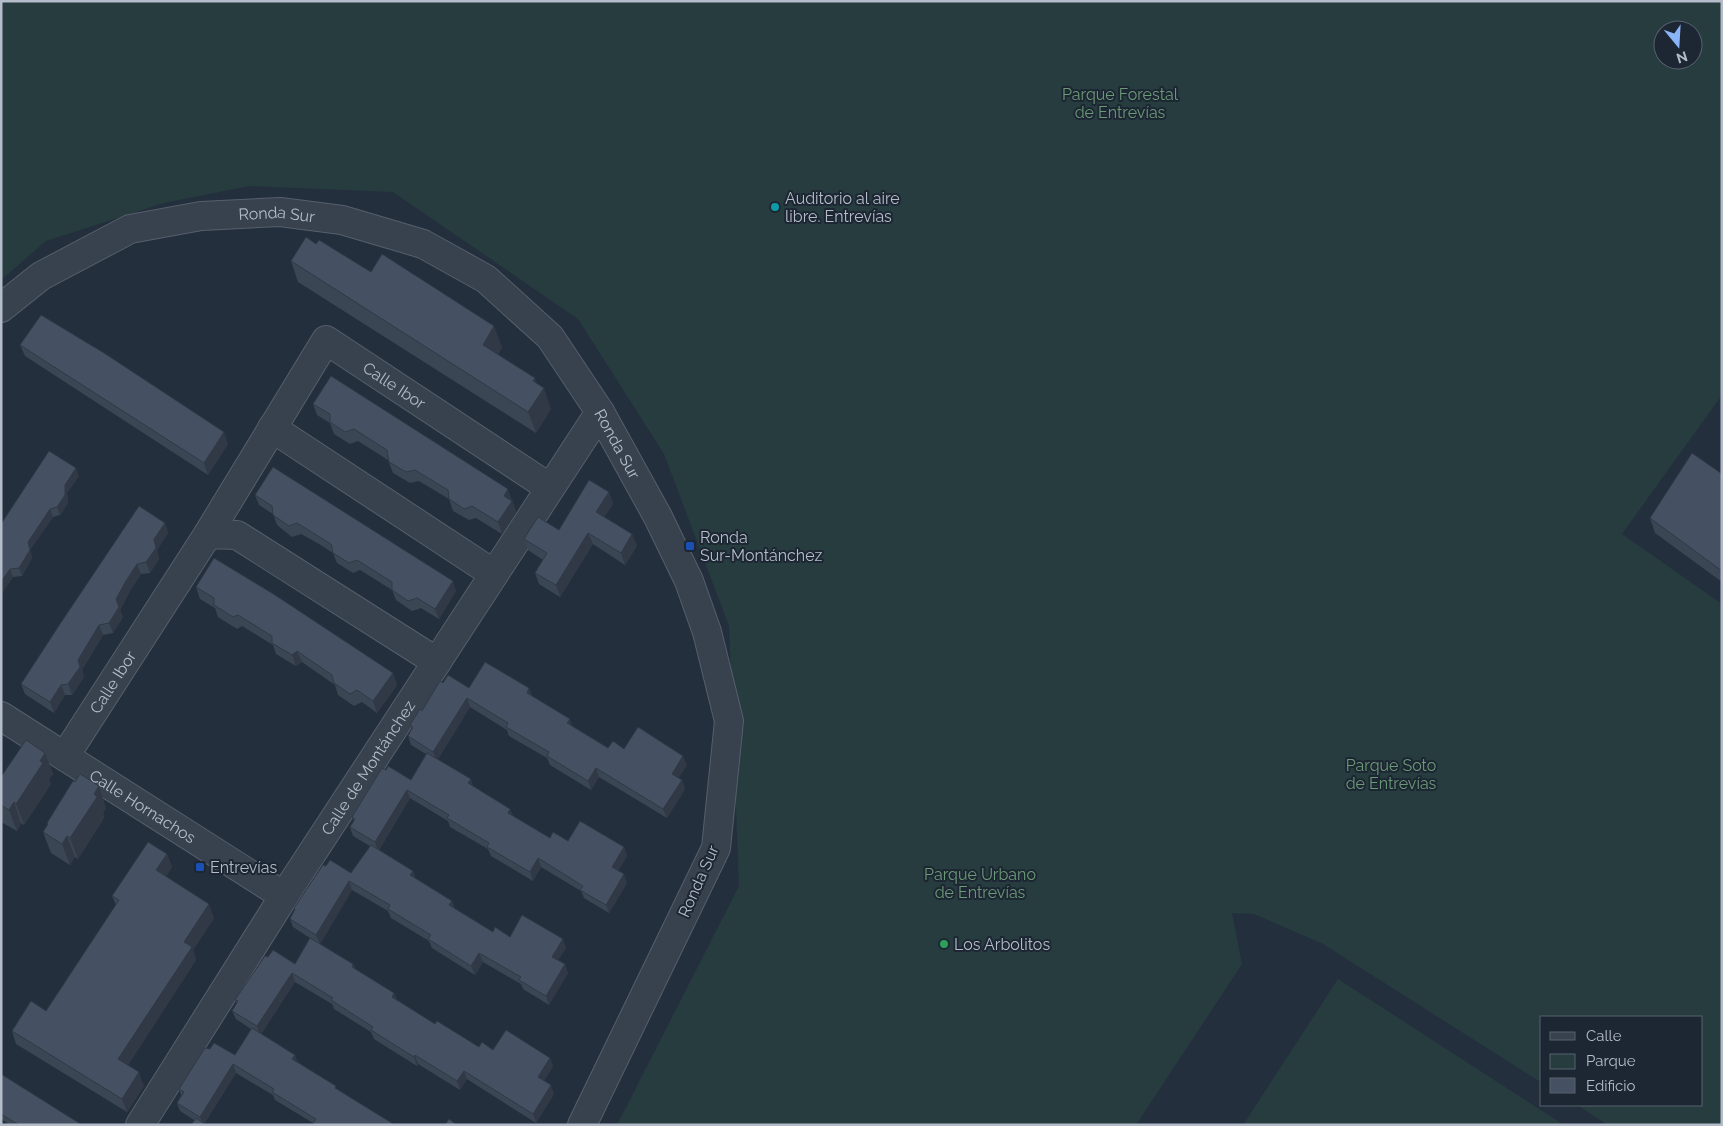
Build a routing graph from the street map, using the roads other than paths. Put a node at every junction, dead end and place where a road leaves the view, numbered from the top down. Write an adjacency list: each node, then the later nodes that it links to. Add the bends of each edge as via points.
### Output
1 (1, 308): 2 (street, Ronda Sur, via 41,276 130,229 201,216 280,212 342,220 423,244 486,279 550,337)
2 (600, 412): 4 (street, Calle de Montánchez); 12 (street, Ronda Sur, via 689,581 707,632 729,721 716,848)
3 (272, 428): 4 (street, Calle Ibor, via 326,340); 5 (street, Calle Ibor); 6 (street)
4 (550, 488): 6 (street, Calle de Montánchez)
5 (208, 534): 7 (street, via 237,535); 9 (street, Calle Ibor)
6 (494, 574): 7 (street, Calle de Montánchez)
7 (437, 662): 10 (street, Calle de Montánchez)
8 (1, 716): 9 (street, Calle Hornachos)
9 (65, 756): 10 (street, Calle Hornachos)
10 (284, 896): 11 (street, Calle de Montánchez)
11 (140, 1125)
12 (582, 1125)

